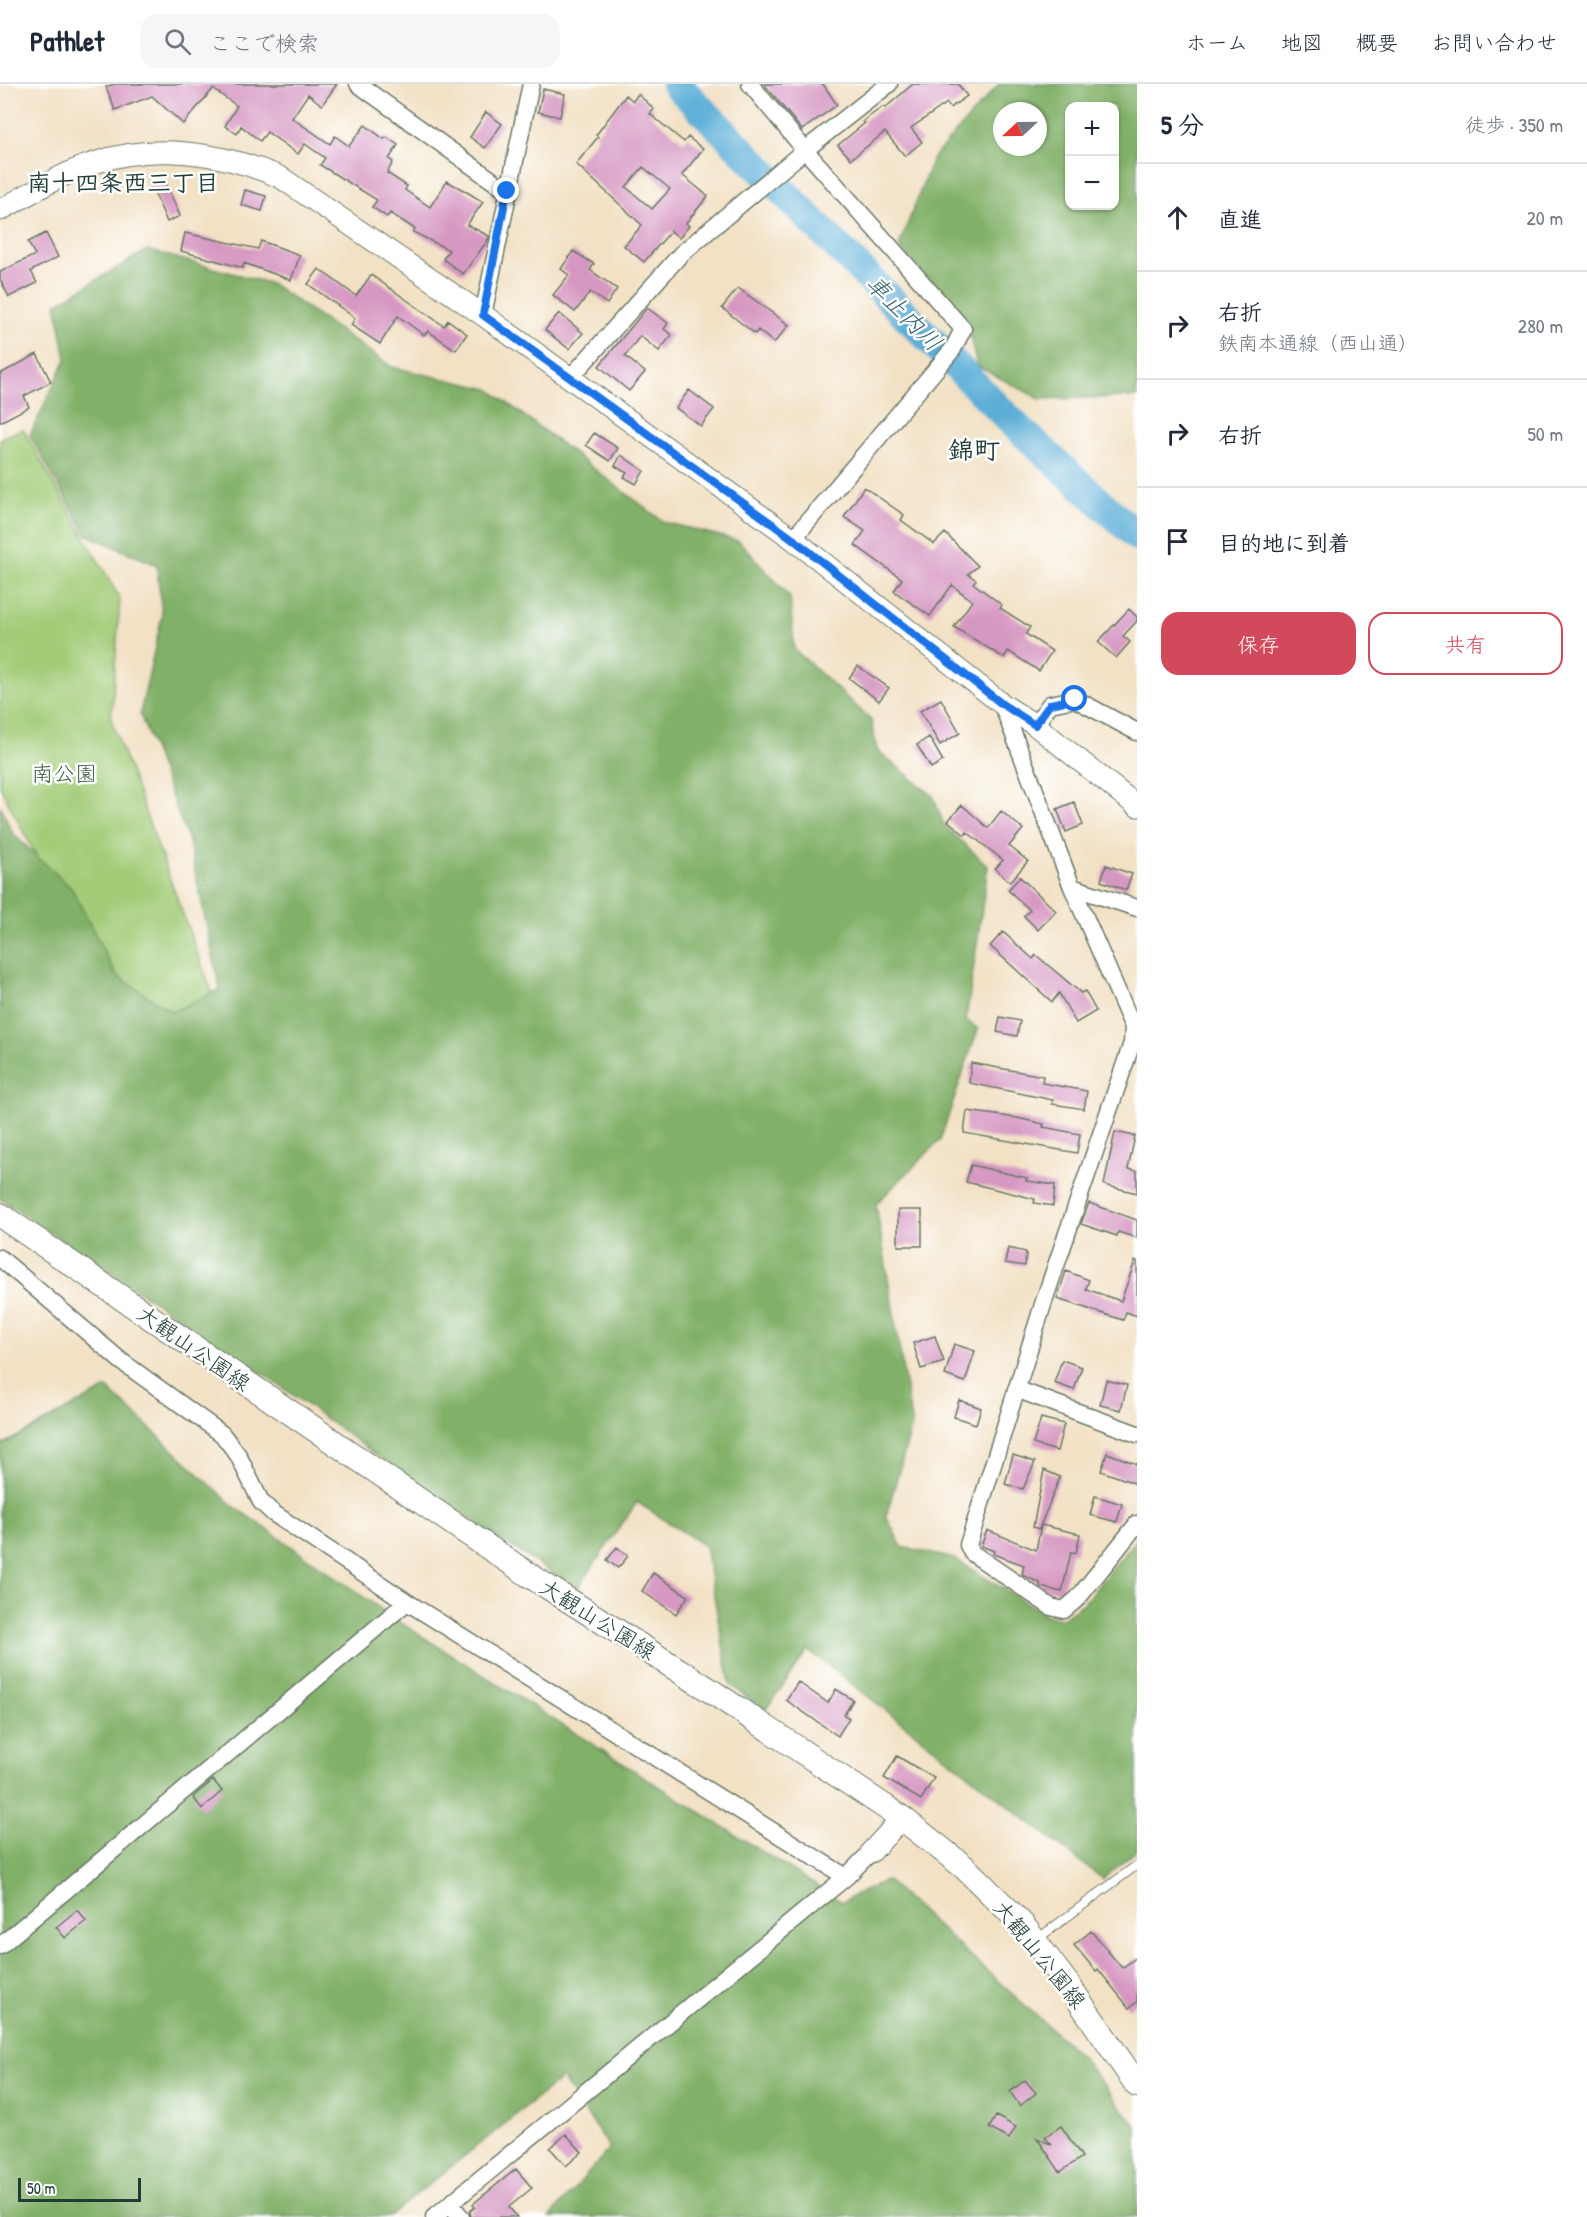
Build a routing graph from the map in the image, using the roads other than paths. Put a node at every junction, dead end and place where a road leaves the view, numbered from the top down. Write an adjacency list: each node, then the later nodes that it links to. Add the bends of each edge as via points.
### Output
1 (358, 84): 6 (street)
2 (531, 84): 6 (street)
3 (750, 84): 5 (street)
4 (889, 84): 5 (street)
5 (805, 150): 9 (street, via 681,254); 10 (street, via 963,329 953,349)
6 (507, 191): 8 (street)
7 (0, 210): 8 (street, via 56,180 107,160 151,152 214,156 256,167 298,186)
8 (483, 315): 9 (street)
9 (571, 377): 10 (street)
10 (793, 539): 11 (street)
11 (1002, 704): 12 (street); 15 (street)
12 (1035, 725): 13 (street, via 1050,704 1075,699); 14 (street)
13 (1137, 732)
14 (1137, 806)
15 (1072, 887): 16 (street); 19 (street, via 1133,1027 1132,1043)
16 (1137, 908)
17 (0, 1215): 23 (main road, 大観山公園線, via 344,1451)
18 (0, 1258): 22 (street, via 122,1361 222,1434 234,1448 266,1508)
19 (1016, 1389): 20 (street); 21 (street, via 968,1545 972,1553 1051,1606 1064,1610)
20 (1137, 1434)
21 (1137, 1524)
22 (406, 1602): 26 (street); 28 (street)
23 (902, 1818): 24 (street); 27 (main road, 大観山公園線, via 964,1867)
24 (871, 1852): 26 (street)
25 (1137, 1865): 27 (lane)
26 (846, 1877): 30 (street)
27 (1035, 1941): 29 (main road, 大観山公園線)
28 (0, 1946)
29 (1137, 2085)
30 (450, 2204): 31 (street); 32 (street)
31 (434, 2217)
32 (461, 2217)

